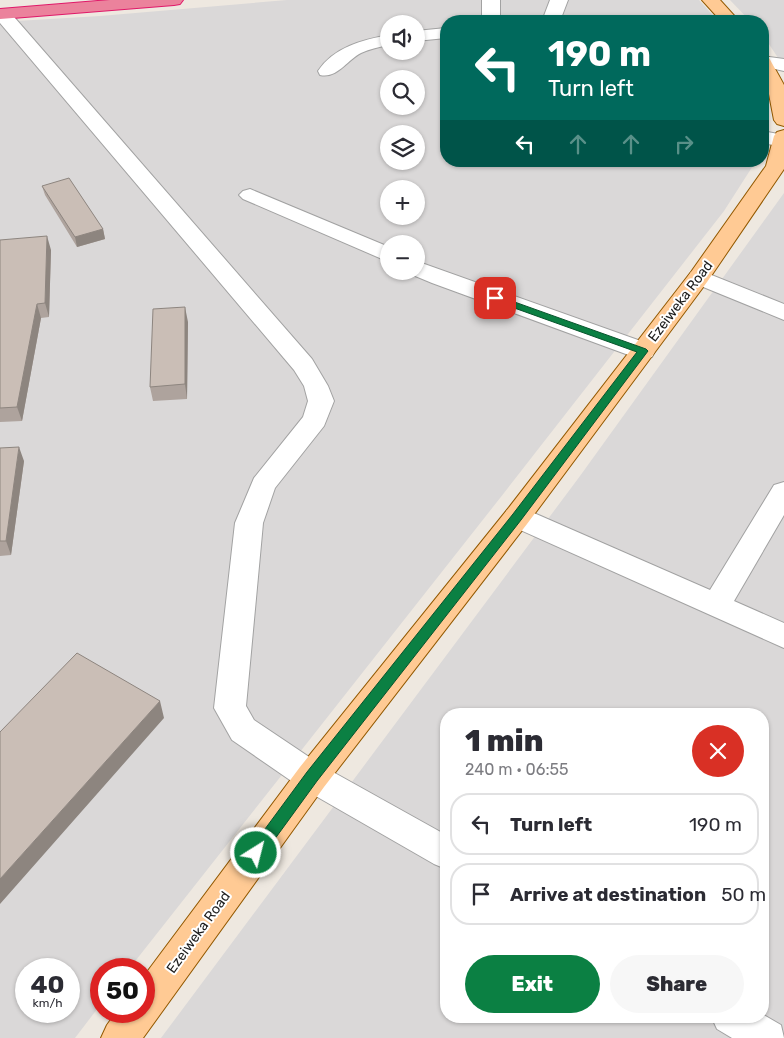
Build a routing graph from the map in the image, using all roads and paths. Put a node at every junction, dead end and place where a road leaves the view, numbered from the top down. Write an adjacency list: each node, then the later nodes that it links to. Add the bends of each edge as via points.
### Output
1 (174, 0): 5 (highway)
2 (491, 0): 6 (street)
3 (559, 0): 7 (street)
4 (711, 0): 8 (main road)
5 (3, 7): 27 (street, via 303,365 316,386 321,401 315,420 262,485 249,523 230,708 243,730)
6 (491, 15)
7 (554, 15)
8 (725, 15)
9 (440, 34): 10 (street)
10 (425, 35)
11 (380, 42): 14 (street, via 345,53)
12 (769, 61): 13 (street)
13 (784, 65)
14 (327, 71)
15 (769, 73): 16 (main road, Ezeiweka Road, via 779,94)
16 (778, 133): 20 (main road, Ezeiweka Road, via 776,166)
17 (250, 195): 18 (street)
18 (380, 252)
19 (425, 272): 22 (street)
20 (699, 277): 21 (street); 22 (main road, Ezeiweka Road)
21 (784, 313)
22 (643, 351): 24 (main road, Ezeiweka Road)
23 (784, 492): 25 (street)
24 (517, 517): 25 (street); 27 (main road, Ezeiweka Road)
25 (716, 605): 26 (street)
26 (784, 636)
27 (312, 777): 28 (street); 29 (main road, Ezeiweka Road)
28 (440, 851)
29 (155, 991)
30 (131, 1023): 32 (main road)
31 (742, 1023): 33 (street)
32 (120, 1038)
33 (768, 1038)

